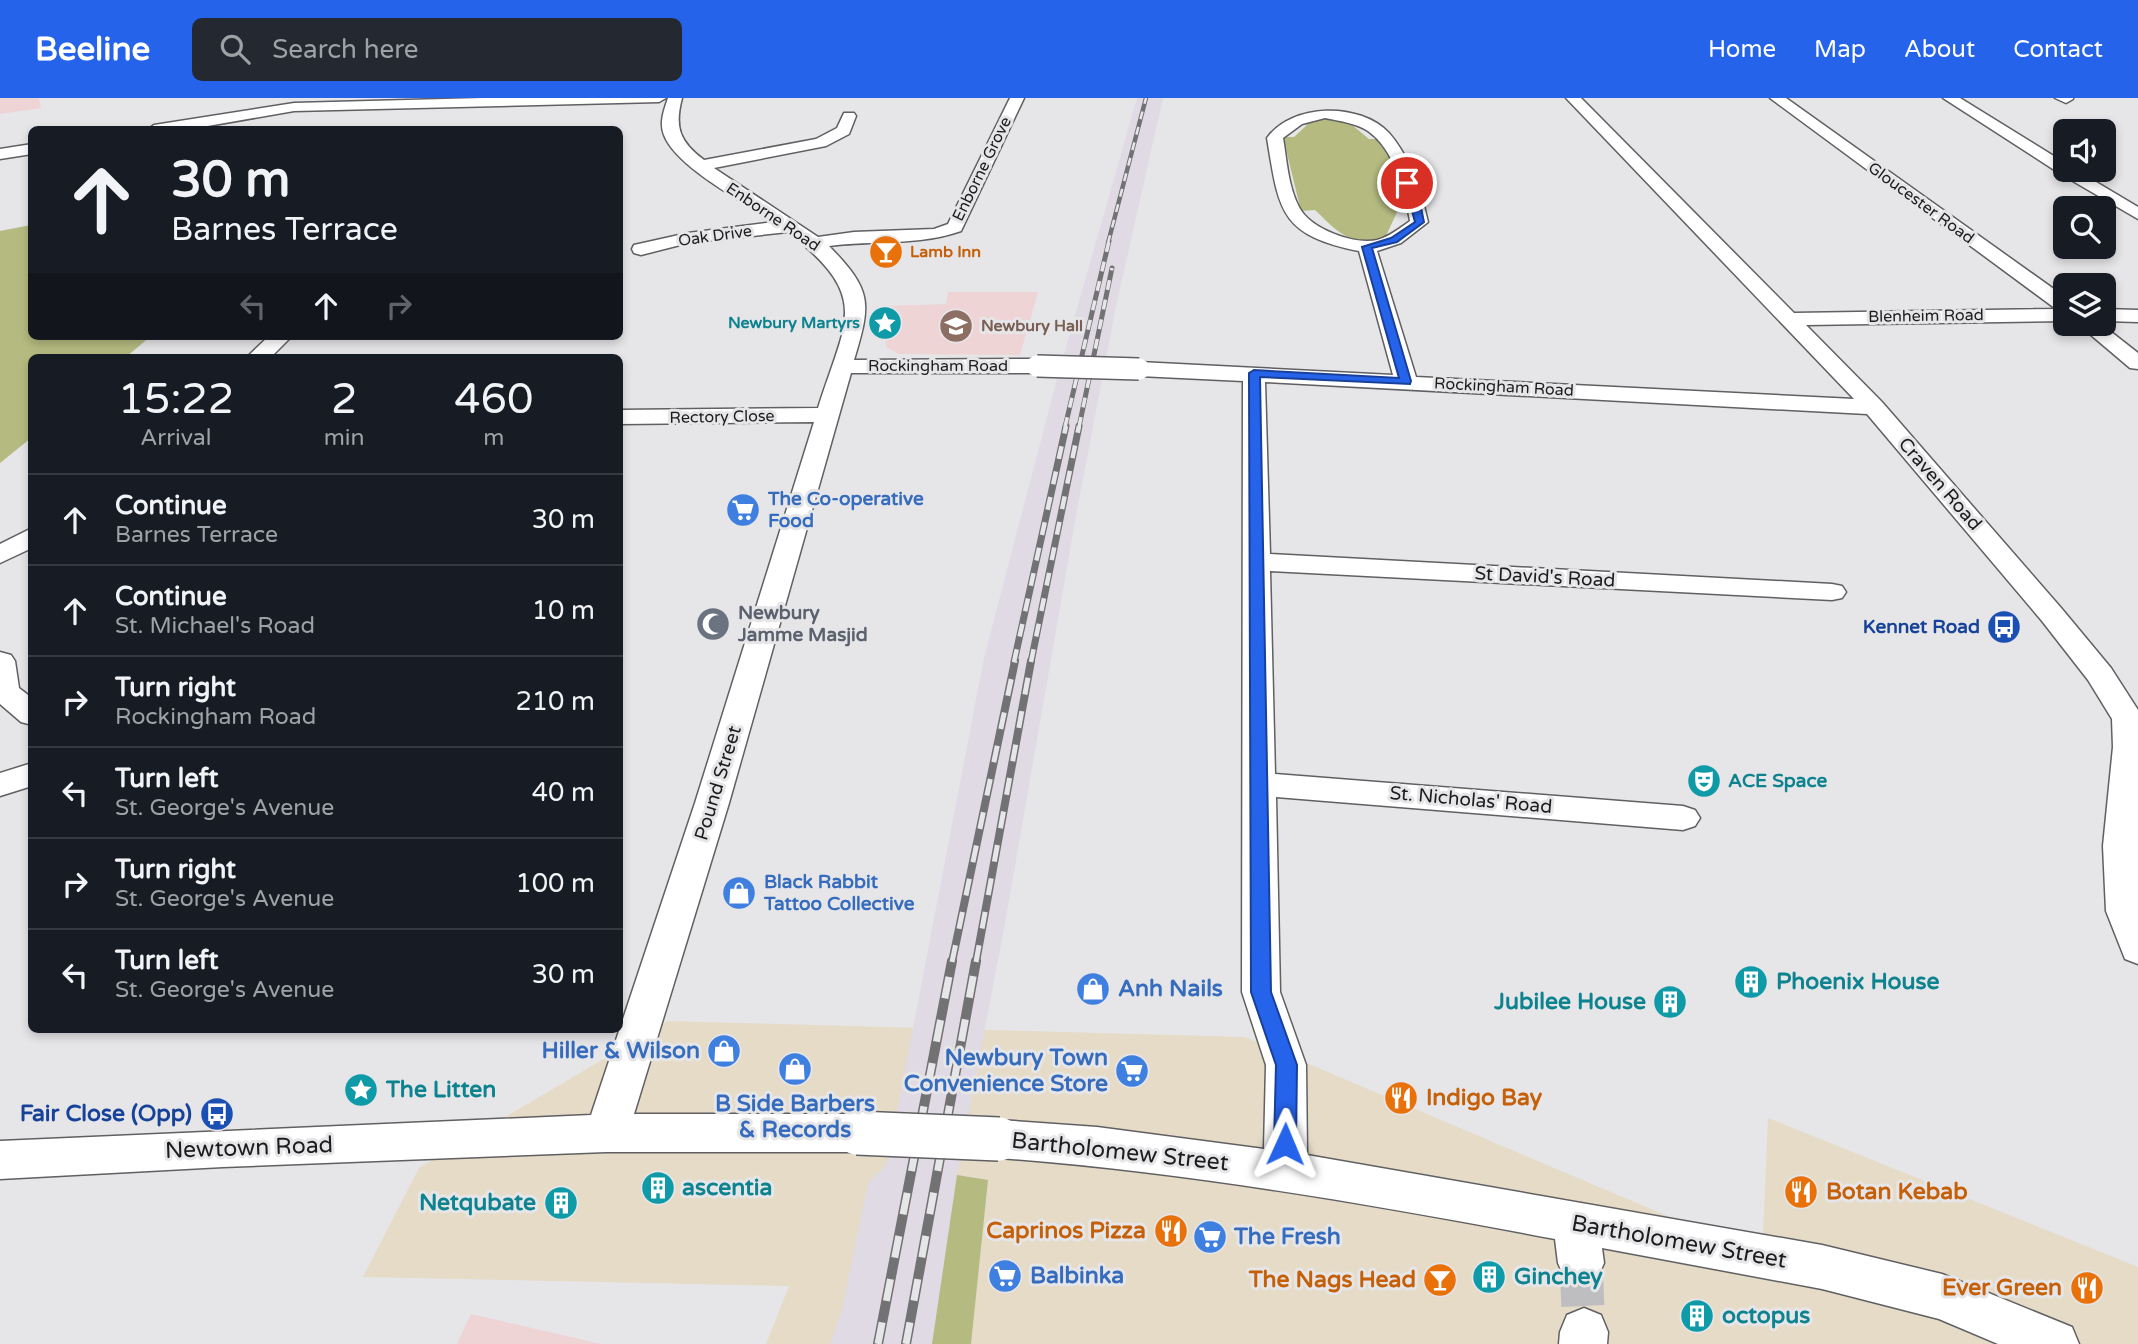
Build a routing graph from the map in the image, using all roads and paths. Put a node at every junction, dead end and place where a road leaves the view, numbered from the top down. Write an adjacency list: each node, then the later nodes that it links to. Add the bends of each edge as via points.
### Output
1 (659, 98): 7 (street)
2 (675, 98): 14 (street, Enborne Road, via 670,131 681,150)
3 (1017, 98): 18 (street, Enborne Grove, via 955,227 936,234)
4 (1573, 98): 25 (street, Craven Road)
5 (1777, 98): 21 (street, Gloucester Road)
6 (1950, 98): 13 (street)
7 (314, 102): 10 (street)
8 (1323, 106): 19 (street, via 1281,128 1275,138 1288,203 1297,218 1321,234); 19 (street, via 1390,142 1416,203 1419,222 1394,240)
9 (827, 124): 14 (street, Enborne Road, via 848,120 844,131 820,143)
10 (177, 126)
11 (28, 150): 12 (street)
12 (0, 154)
13 (2053, 162)
14 (700, 166): 17 (street, Enborne Road)
15 (2085, 182): 16 (street)
16 (2138, 214)
17 (789, 226): 18 (street, Enborne Road); 20 (street, Oak Drive, via 688,238)
18 (815, 243): 30 (street, Enborne Road, via 846,275 858,301)
19 (1367, 247): 32 (street)
20 (642, 249)
21 (2053, 297)
22 (2053, 315): 25 (street, Blenheim Road)
23 (2116, 315): 24 (street)
24 (2138, 316)
25 (1787, 319): 33 (street, Craven Road)
26 (2103, 336): 29 (street)
27 (277, 340): 28 (street)
28 (261, 354)
29 (2138, 363)
30 (841, 367): 31 (street, Rockingham Road, bridge, via 1037,366); 35 (street, Enborne Road)
31 (1254, 373): 32 (street, Rockingham Road); 38 (street)
32 (1406, 381): 33 (street, Rockingham Road)
33 (1874, 407): 42 (street, Craven Road, via 2100,675 2128,719)
34 (623, 417): 35 (street, Rectory Close)
35 (823, 422): 48 (street, Pound Street, via 712,803)
36 (28, 539): 37 (street)
37 (0, 555)
38 (1258, 562): 39 (street, St David's Road); 44 (street)
39 (1832, 591)
40 (0, 661): 41 (street, via 4,691)
41 (28, 712)
42 (2133, 748): 47 (street, Craven Road, via 2120,846 2124,911)
43 (28, 775): 45 (street)
44 (1259, 784): 46 (street, St. Nicholas' Road); 52 (street, via 1261,992 1286,1065)
45 (0, 785)
46 (1683, 818)
47 (2138, 949)
48 (630, 1024): 49 (street, Pound Street)
49 (606, 1133): 50 (street, Bartholomew Street); 52 (street, Bartholomew Street, bridge, via 857,1133 999,1139 1097,1146)
50 (498, 1139): 51 (street, Newtown Road, via 223,1147)
51 (0, 1160)
52 (1285, 1171): 53 (street, Bartholomew Street, via 1353,1181 1579,1244 1822,1267 1942,1297)
53 (2055, 1344)

